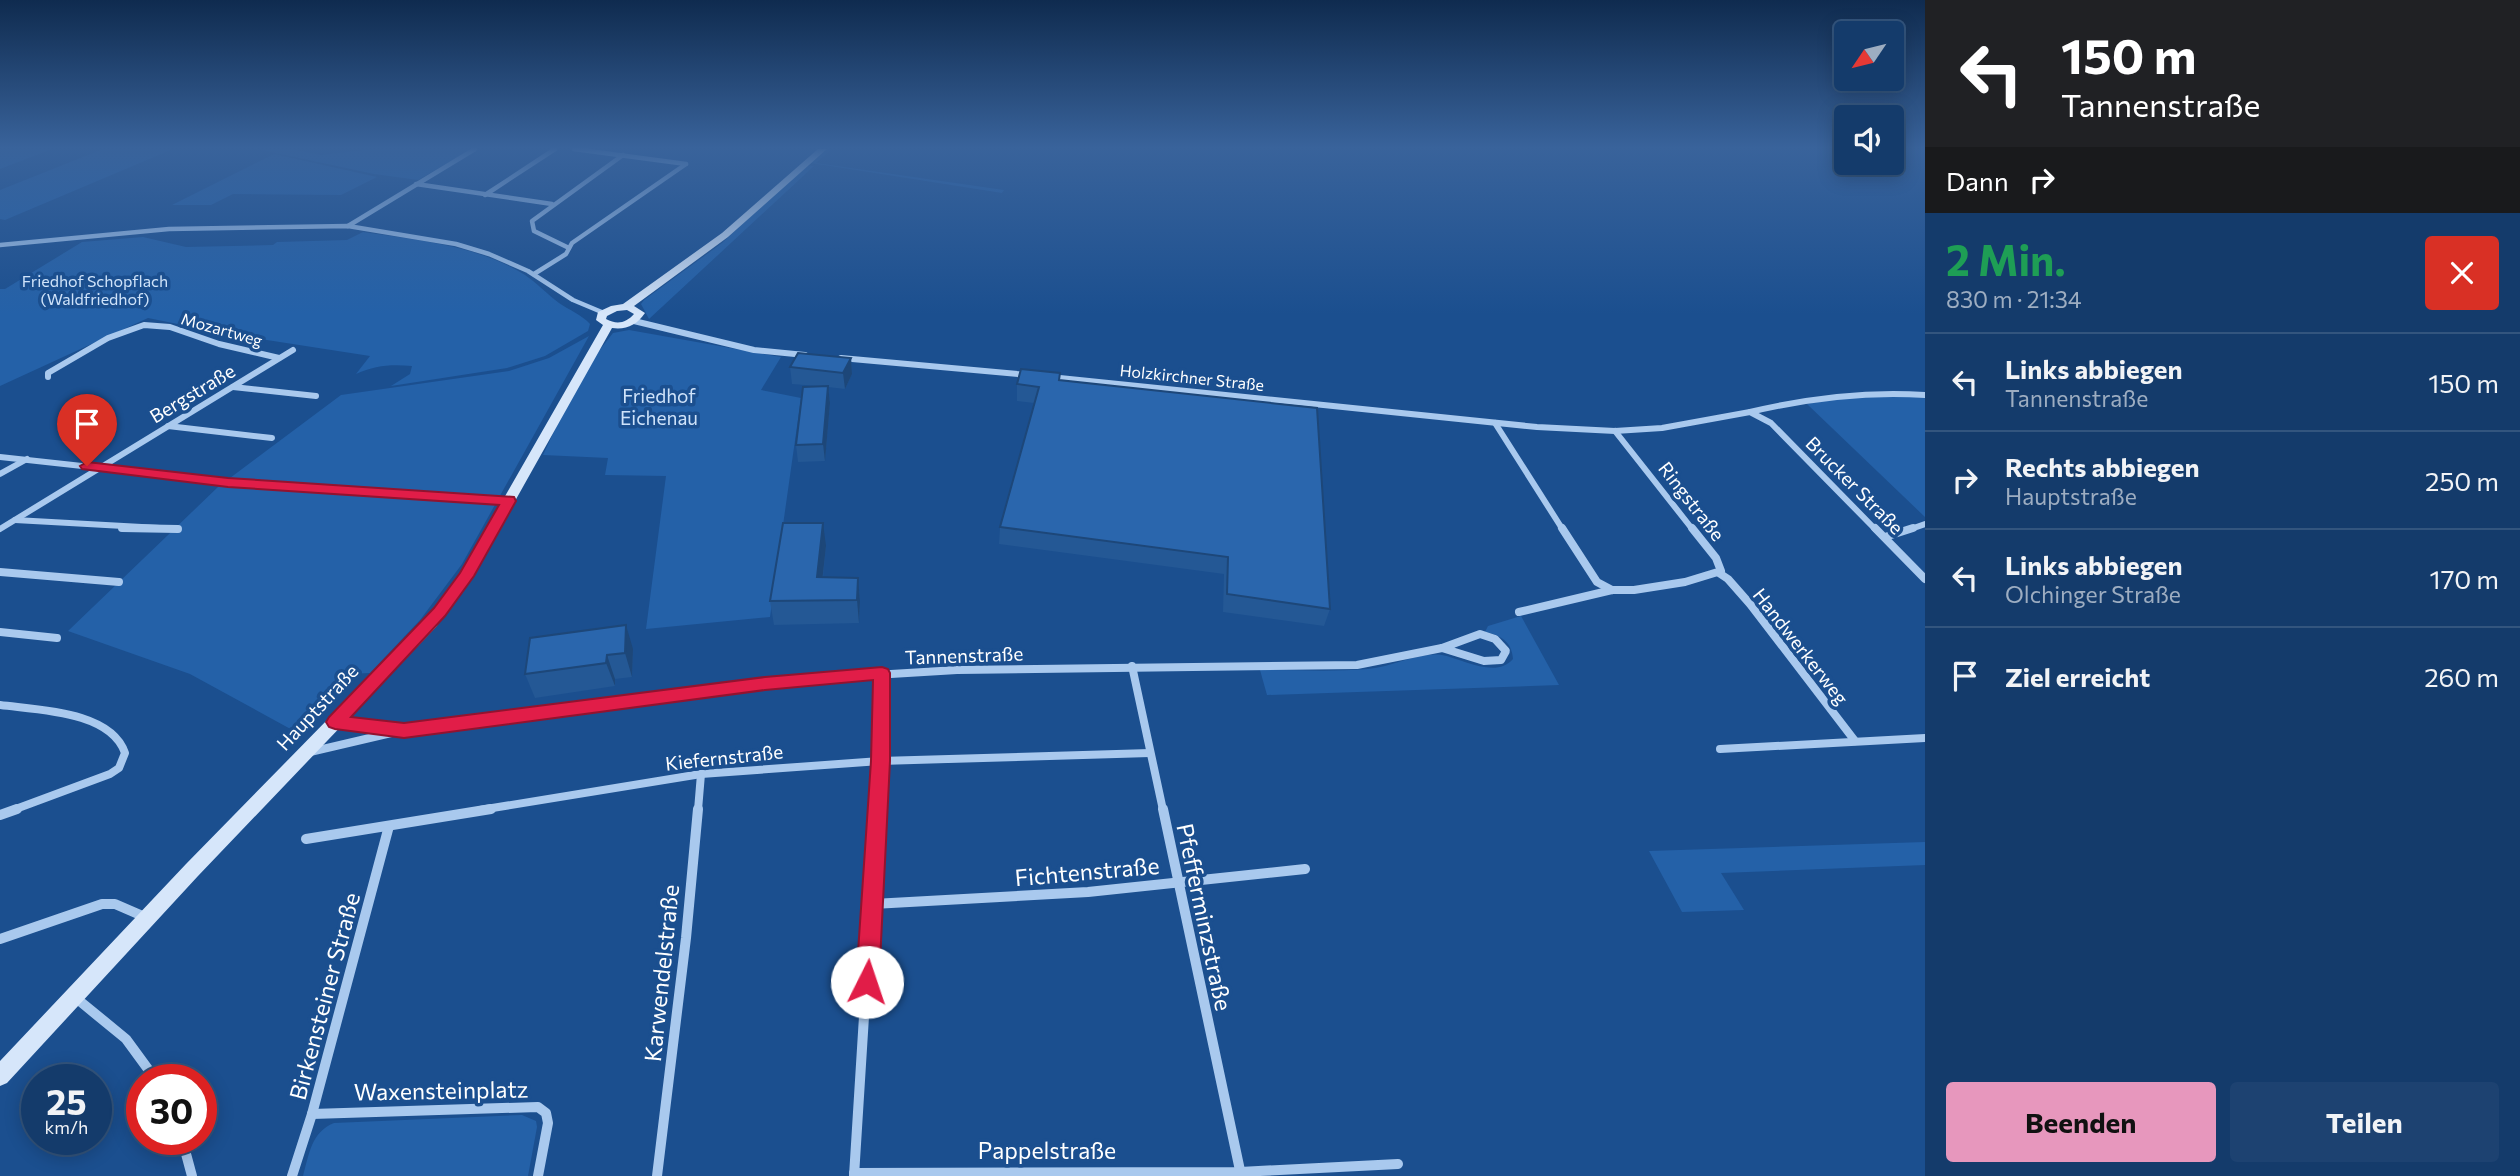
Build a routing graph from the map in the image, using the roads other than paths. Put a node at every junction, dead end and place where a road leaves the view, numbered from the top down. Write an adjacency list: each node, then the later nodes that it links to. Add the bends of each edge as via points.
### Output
1 (384, 204): 6 (street)
2 (545, 204): 5 (street)
3 (628, 204): 8 (street)
4 (760, 204): 10 (main road)
5 (553, 205): 8 (street, via 531,221 531,228)
6 (348, 226): 7 (street, via 169,229); 9 (street, via 471,248)
7 (0, 246)
8 (569, 248): 9 (street)
9 (534, 274): 11 (street)
10 (626, 307): 11 (main road); 12 (main road, via 640,313)
11 (606, 319): 12 (main road, via 620,325); 30 (main road, Hauptstraße)
12 (634, 321): 14 (street, via 754,350)
13 (293, 350): 16 (street, Bergstraße)
14 (818, 356)
15 (831, 357): 22 (street, Holzkirchner Straße)
16 (279, 358): 17 (street, Mozartweg, via 183,330 145,324 87,349); 18 (street, Bergstraße)
17 (48, 377)
18 (232, 387): 20 (street); 23 (street, Bergstraße)
19 (1925, 395): 21 (street, Holzkirchner Straße, via 1849,393)
20 (316, 396)
21 (1750, 412): 24 (street, Holzkirchner Straße, via 1662,428); 35 (street, Brucker Straße, via 1771,423)
22 (1495, 423): 24 (street, Holzkirchner Straße); 40 (street, via 1597,582)
23 (168, 426): 25 (street); 28 (street, Bergstraße)
24 (1615, 431): 37 (street, Ringstraße, via 1716,558)
25 (272, 438)
26 (0, 457): 27 (street)
27 (28, 458): 28 (street); 29 (street)
28 (101, 467): 30 (street, via 228,482); 31 (street, Bergstraße)
29 (0, 474)
30 (509, 501): 48 (main road, Hauptstraße, via 466,576 439,612)
31 (15, 520): 33 (street, Bergstraße); 34 (street, via 125,530)
32 (1925, 524): 35 (street)
33 (0, 529)
34 (178, 529)
35 (1885, 537): 38 (street, Brucker Straße)
36 (0, 572): 39 (street)
37 (1719, 573): 40 (street, Ringstraße, via 1627,592); 51 (street, Handwerkerweg, via 1750,604)
38 (1925, 579)
39 (119, 582)
40 (1612, 590): 41 (street, Ringstraße)
41 (1519, 612)
42 (0, 632): 43 (street)
43 (57, 638)
44 (1442, 648): 44 (street, Tannenstraße, via 1480,634 1506,651 1501,660 1489,662); 45 (street, Tannenstraße, via 1357,665)
45 (1132, 666): 46 (street, Tannenstraße); 54 (street, Pfefferminzstraße)
46 (882, 673): 49 (street, Tannenstraße, via 765,683); 55 (street)
47 (0, 705): 57 (street, via 109,728 119,737 125,753 120,768 110,774)
48 (335, 722): 49 (street, Tannenstraße); 53 (main road, Hauptstraße)
49 (404, 730): 53 (street, Tannenstraße)
50 (1925, 738): 51 (street)
51 (1856, 741): 52 (street)
52 (1720, 749)
53 (308, 752): 63 (main road, Hauptstraße)
54 (1150, 752): 55 (street, Kiefernstraße); 61 (street, Pfefferminzstraße)
55 (880, 761): 56 (street, Kiefernstraße); 62 (street)
56 (701, 774): 58 (street, Kiefernstraße); 76 (street, Karwendelstraße)
57 (0, 815)
58 (389, 826): 59 (street, Kiefernstraße); 68 (street, Birkensteiner Straße)
59 (306, 839)
60 (1305, 869): 61 (street, Fichtenstraße)
61 (1178, 882): 62 (street, Fichtenstraße); 71 (street, Pfefferminzstraße)
62 (873, 904): 72 (street)
63 (148, 918): 64 (street, via 115,904 102,904); 65 (main road, Hauptstraße)
64 (0, 939)
65 (75, 997): 66 (street, via 126,1040); 67 (main road, Hauptstraße)
66 (144, 1064)
67 (0, 1076)
68 (313, 1114): 74 (street, Birkensteiner Straße); 75 (street, Waxensteinplatz, via 538,1107 546,1113 548,1123)
69 (186, 1155): 73 (street)
70 (1398, 1164): 71 (street, Pappelstraße)
71 (1240, 1174): 72 (street, Pappelstraße)
72 (854, 1175)
73 (192, 1176)
74 (292, 1176)
75 (538, 1176)
76 (657, 1176)

